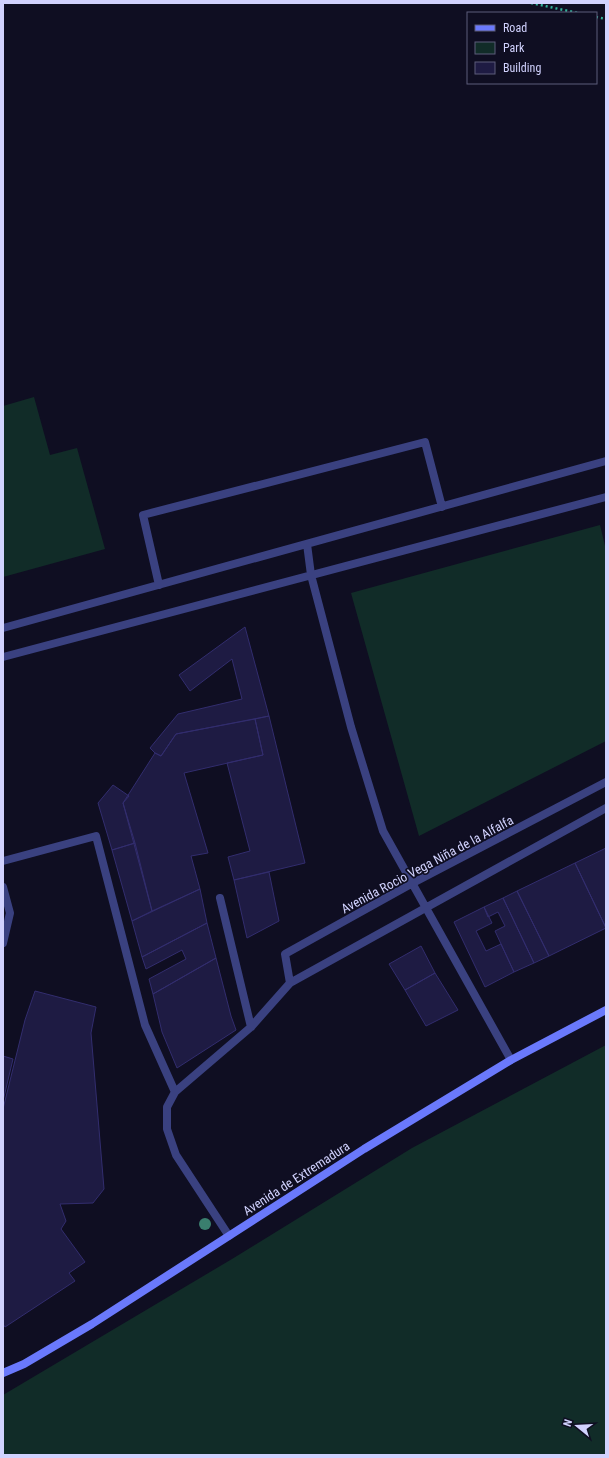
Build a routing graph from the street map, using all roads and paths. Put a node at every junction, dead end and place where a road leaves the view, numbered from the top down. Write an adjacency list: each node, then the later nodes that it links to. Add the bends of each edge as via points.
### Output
1 (531, 3): 2 (path)
2 (573, 12)
3 (606, 461): 5 (street)
4 (606, 497): 7 (street)
5 (442, 507): 6 (street); 8 (street, via 425,442 143,515)
6 (307, 544): 7 (street); 8 (street)
7 (311, 575): 10 (street); 14 (street, via 351,727 383,831)
8 (159, 585): 9 (street)
9 (3, 628)
10 (3, 657)
11 (606, 782): 14 (street, Avenida Rocio Vega Niña de la Alfalfa)
12 (606, 808): 17 (street)
13 (3, 861): 23 (street, via 96,836 145,1025)
14 (411, 884): 17 (street); 19 (street, Avenida Rocio Vega Niña de la Alfalfa, via 285,954)
15 (3, 887): 18 (street, via 10,913)
16 (220, 898): 21 (street)
17 (425, 908): 19 (street); 22 (street)
18 (3, 943)
19 (290, 983): 21 (street)
20 (606, 1010): 22 (main road, Avenida de Extremadura)
21 (251, 1027): 23 (street)
22 (511, 1060): 24 (main road, Avenida de Extremadura, via 364,1149)
23 (175, 1092): 24 (street, via 167,1107 167,1129 176,1155)
24 (229, 1236): 25 (main road, Avenida de Extremadura, via 92,1324 24,1364)
25 (3, 1373)

